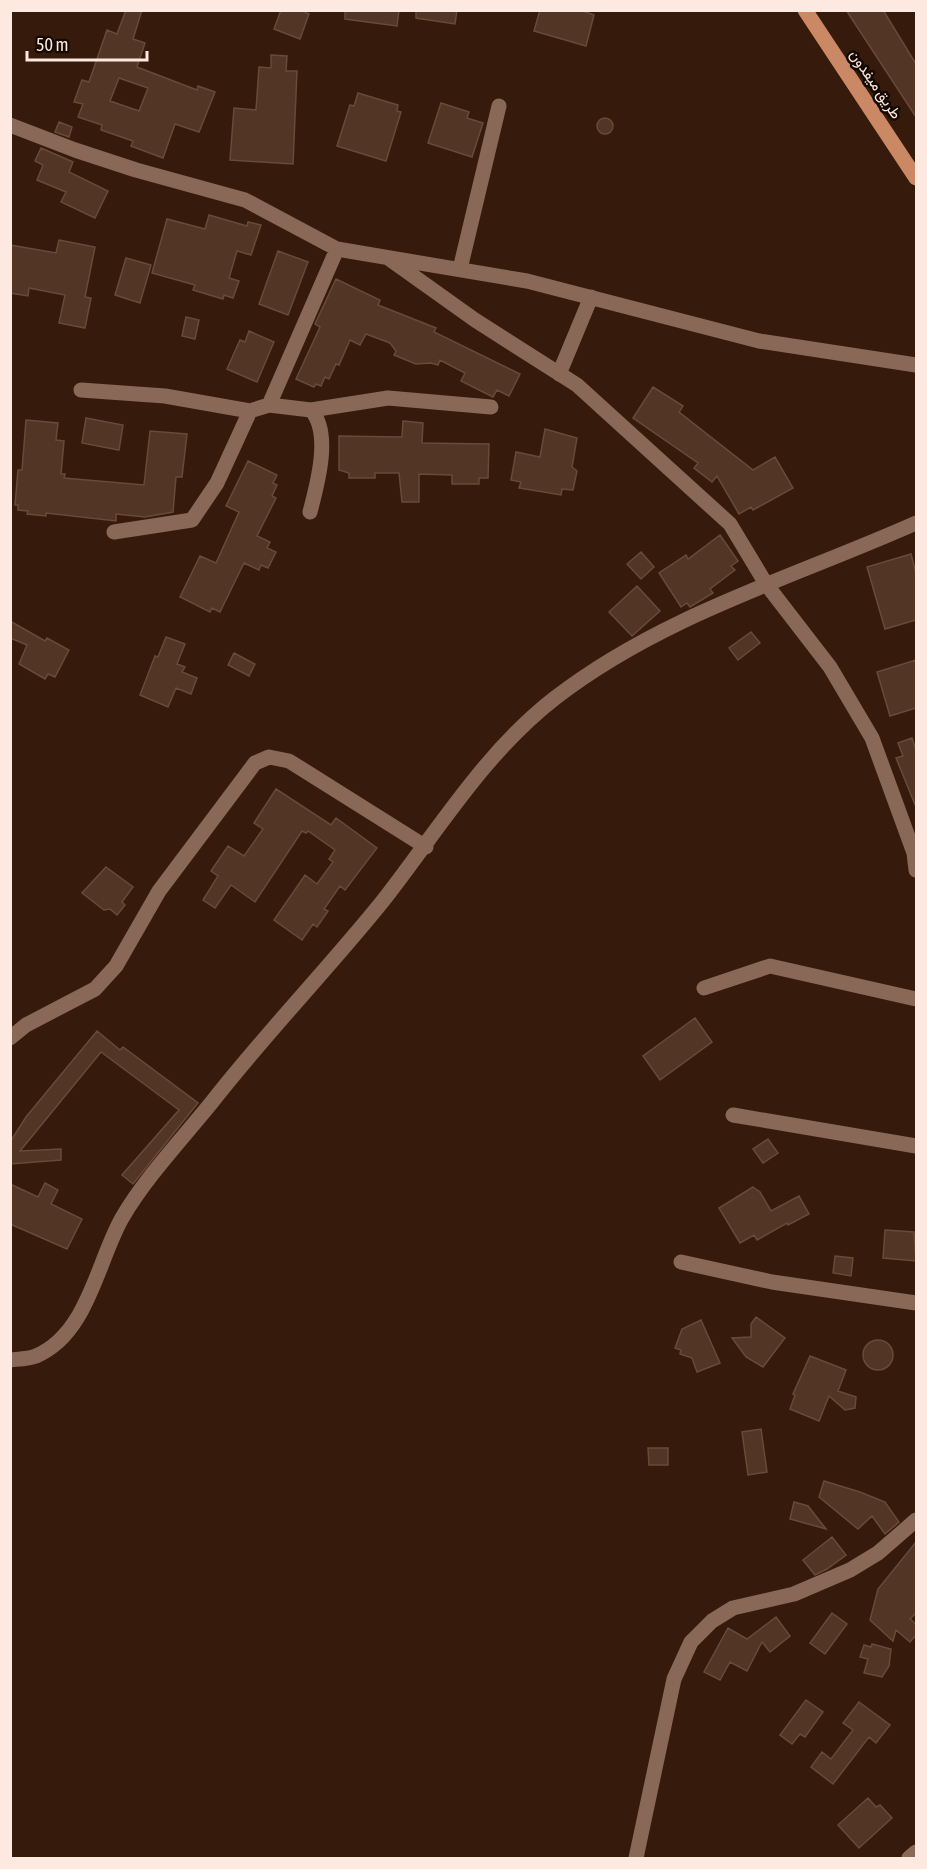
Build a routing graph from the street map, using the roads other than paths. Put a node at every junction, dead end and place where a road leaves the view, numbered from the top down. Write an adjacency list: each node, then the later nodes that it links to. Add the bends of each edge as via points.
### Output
1 (805, 10): 4 (main road, طريق ميفدون)
2 (499, 106): 7 (street)
3 (10, 125): 5 (street, via 136,170 245,200)
4 (916, 178)
5 (337, 249): 6 (street); 12 (street)
6 (384, 255): 7 (street); 10 (street)
7 (460, 269): 8 (street)
8 (591, 297): 9 (street, via 759,341); 10 (street)
9 (916, 365)
10 (559, 374): 19 (street, via 577,385 730,524)
11 (81, 390): 15 (street, via 165,396)
12 (269, 405): 14 (street); 15 (street)
13 (491, 407): 14 (street, via 388,399)
14 (311, 410): 16 (street, via 318,417 321,433 321,464)
15 (250, 411): 18 (street, via 217,483 192,520)
16 (310, 512)
17 (916, 523): 19 (street)
18 (114, 532)
19 (766, 584): 20 (street, via 696,614 610,660 554,699 502,746); 21 (street, via 830,666 872,738 914,853)
20 (426, 847): 24 (street, via 289,761 269,757 255,763 159,891 116,966 94,989 26,1024); 29 (street, via 140,1192 122,1218 77,1318 54,1346 34,1357)
21 (916, 870)
22 (704, 988): 23 (street, via 770,966)
23 (916, 999)
24 (10, 1038)
25 (733, 1115): 26 (street)
26 (916, 1146)
27 (681, 1262): 28 (street, via 772,1282)
28 (916, 1303)
29 (10, 1360)
30 (916, 1520): 32 (street, via 878,1553 850,1570 794,1594 733,1608 712,1621 692,1642 674,1679)
31 (916, 1852): 33 (street)
32 (636, 1858)
33 (909, 1858)

